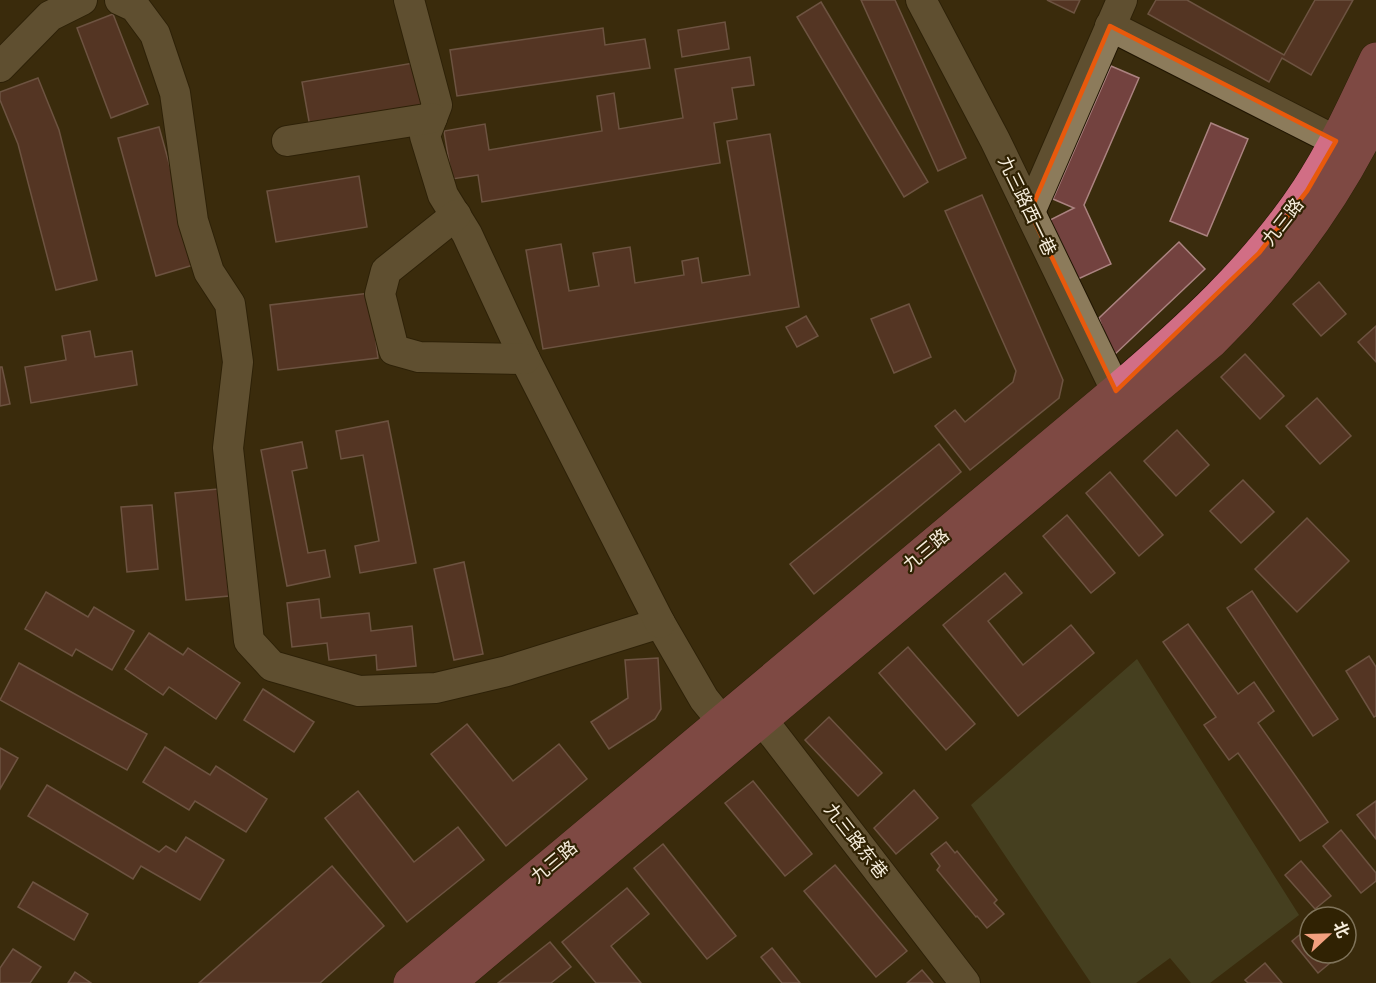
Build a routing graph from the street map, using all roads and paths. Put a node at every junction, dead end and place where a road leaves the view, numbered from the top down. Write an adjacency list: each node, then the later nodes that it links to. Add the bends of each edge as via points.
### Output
1 (82, 0): 7 (street, via 50,16)
2 (120, 0): 16 (street, via 135,7 155,34 175,93 193,221 209,272 230,304 238,362 228,448 249,641 272,666 359,691 436,688 507,671)
3 (409, 0): 9 (street, via 437,105)
4 (921, 0): 12 (street, 九三路西一巷)
5 (1116, 13): 11 (street); 12 (street)
6 (1376, 59): 11 (highway, 九三路)
7 (0, 67)
8 (1376, 114): 11 (highway, 九三路)
9 (432, 118): 10 (street); 13 (street, via 425,136 442,195)
10 (287, 141)
11 (1357, 148): 15 (highway, 九三路, via 1303,238 1247,307 1212,341)
12 (1030, 213): 15 (street, 九三路西一巷)
13 (456, 215): 14 (street); 14 (street, via 386,271 380,294 394,350 419,357)
14 (525, 359): 16 (street)
15 (1121, 403): 17 (highway, 九三路)
16 (660, 623): 18 (street, via 704,699)
17 (755, 710): 18 (highway, 九三路); 21 (street, 九三路东巷)
18 (730, 731): 19 (highway, 九三路); 20 (highway, 九三路)
19 (410, 983)
20 (449, 983)
21 (965, 983)

